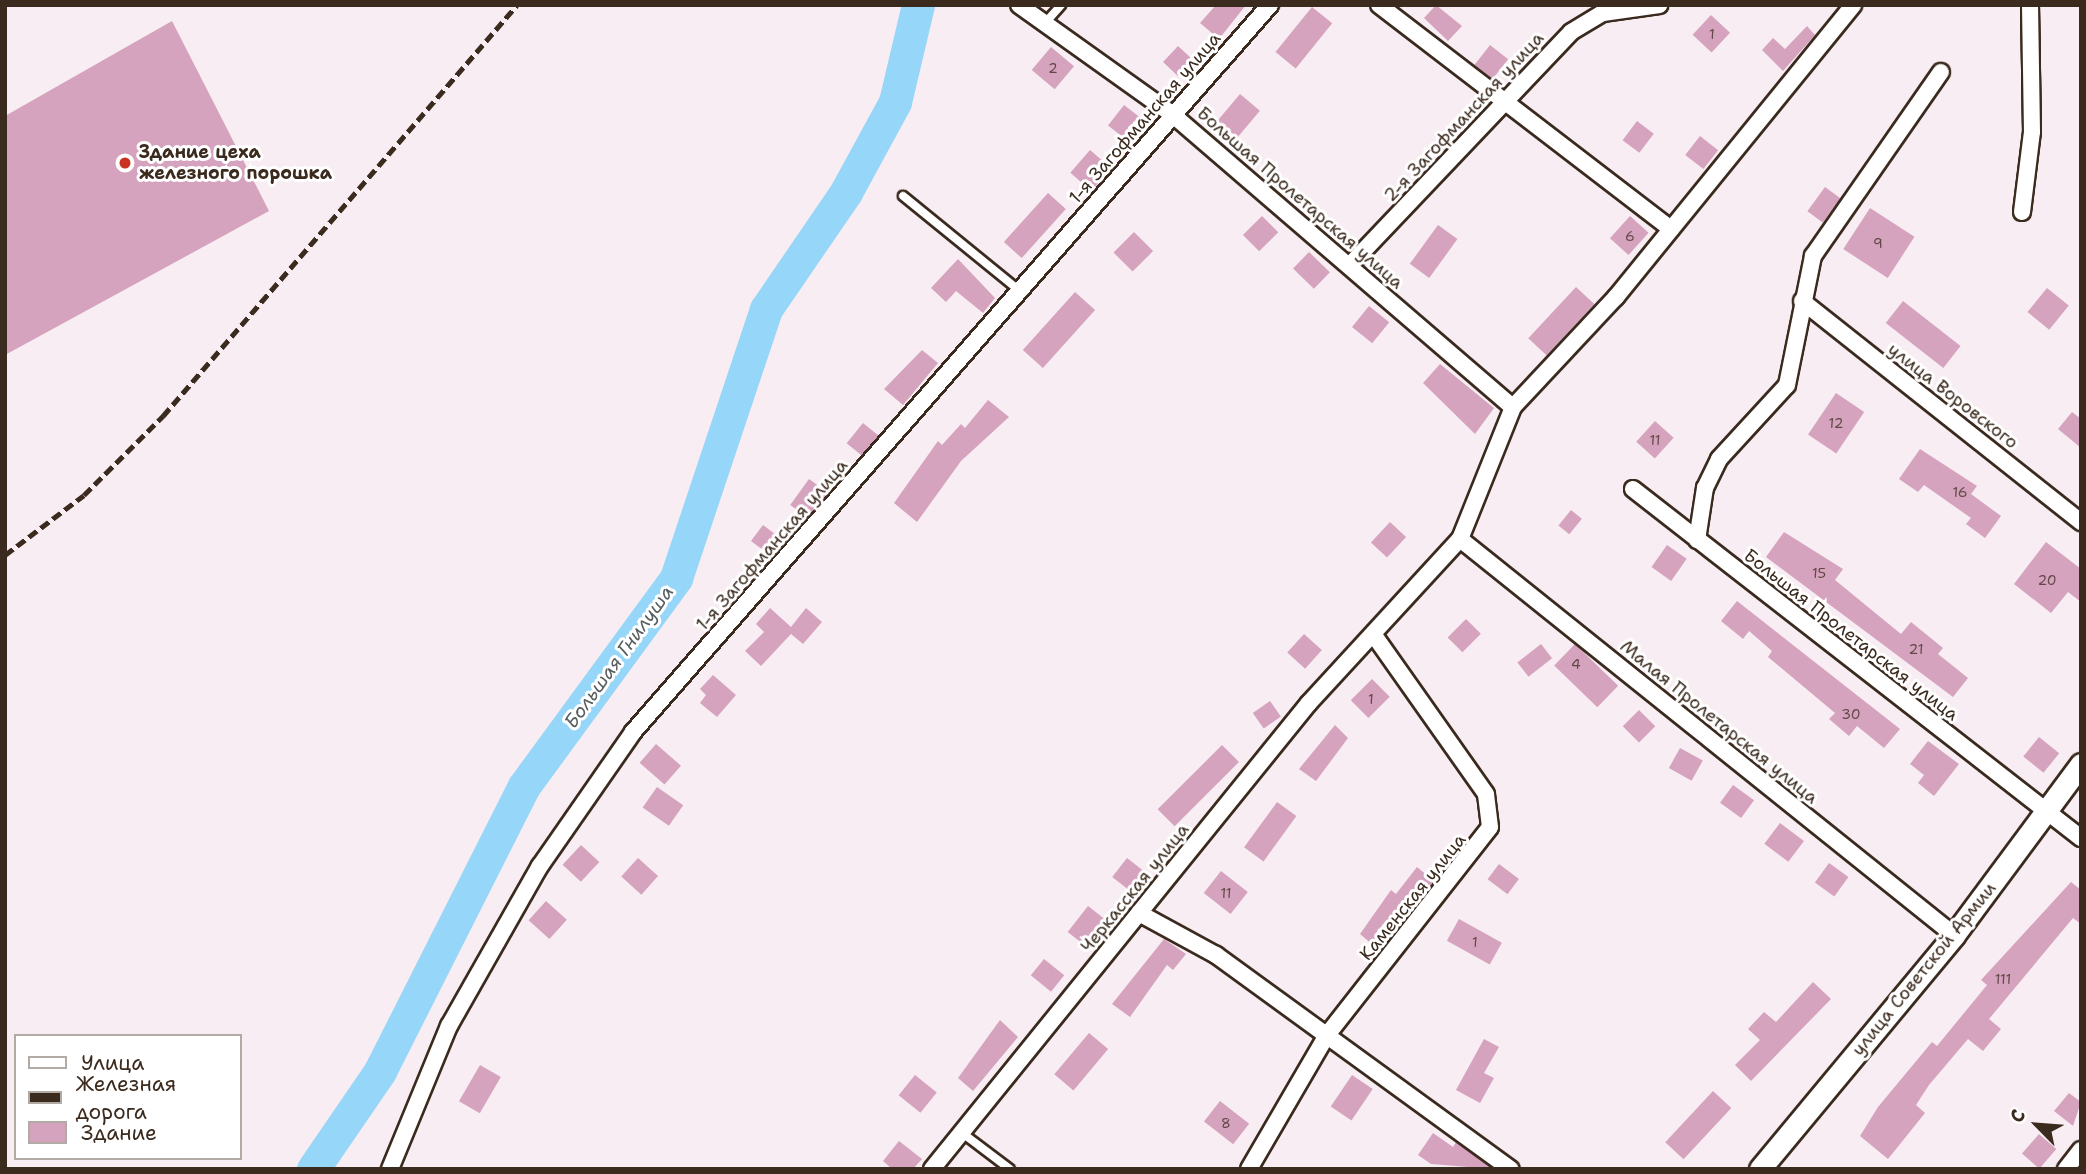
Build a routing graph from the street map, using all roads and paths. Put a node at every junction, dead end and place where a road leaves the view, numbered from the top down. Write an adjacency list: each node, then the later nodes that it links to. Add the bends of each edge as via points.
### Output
1 (1019, 5): 8 (street, Большая Пролетарская улица)
2 (1061, 5): 8 (lane)
3 (1270, 5): 11 (street, 1-я Загофманская улица)
4 (1379, 5): 10 (street)
5 (1659, 5): 10 (street, 2-я Загофманская улица, via 1603,13 1571,32)
6 (1853, 5): 14 (street)
7 (2030, 5): 13 (street, via 2032,132)
8 (1045, 23): 11 (street, Большая Пролетарская улица)
9 (1941, 72): 17 (street, via 1833,221 1813,256)
10 (1506, 105): 14 (street); 15 (street, 2-я Загофманская улица)
11 (1173, 115): 15 (street, Большая Пролетарская улица); 16 (street, 1-я Загофманская улица)
12 (903, 196): 16 (lane)
13 (2022, 212)
14 (1671, 229): 18 (street)
15 (1350, 265): 18 (street, Большая Пролетарская улица)
16 (1020, 291): 32 (street, 1-я Загофманская улица, via 633,732 540,866 449,1026)
17 (1802, 301): 20 (street, улица Воровского); 22 (street, via 1787,385 1718,459 1704,488)
18 (1513, 407): 21 (street)
19 (1633, 489): 22 (street, Большая Пролетарская улица)
20 (2081, 522)
21 (1460, 539): 23 (street); 28 (street, Малая Пролетарская улица)
22 (1698, 540): 25 (street, Большая Пролетарская улица)
23 (1376, 638): 27 (street, Черкасская улица, via 1310,703); 29 (street, Каменская улица, via 1493,810 1478,849)
24 (2081, 764): 25 (main road, улица Советской Армии)
25 (2046, 810): 26 (street, Большая Пролетарская улица); 28 (main road, улица Советской Армии)
26 (2081, 838)
27 (1139, 913): 29 (street, via 1174,927); 30 (street, Черкасская улица)
28 (1954, 935): 37 (main road, улица Советской Армии)
29 (1327, 1035): 35 (street, Каменская улица); 36 (street)
30 (961, 1132): 33 (street, Черкасская улица); 34 (lane)
31 (2081, 1150): 38 (street)
32 (390, 1169)
33 (932, 1169)
34 (1010, 1169)
35 (1249, 1169)
36 (1511, 1169)
37 (1760, 1169)
38 (2066, 1169)

